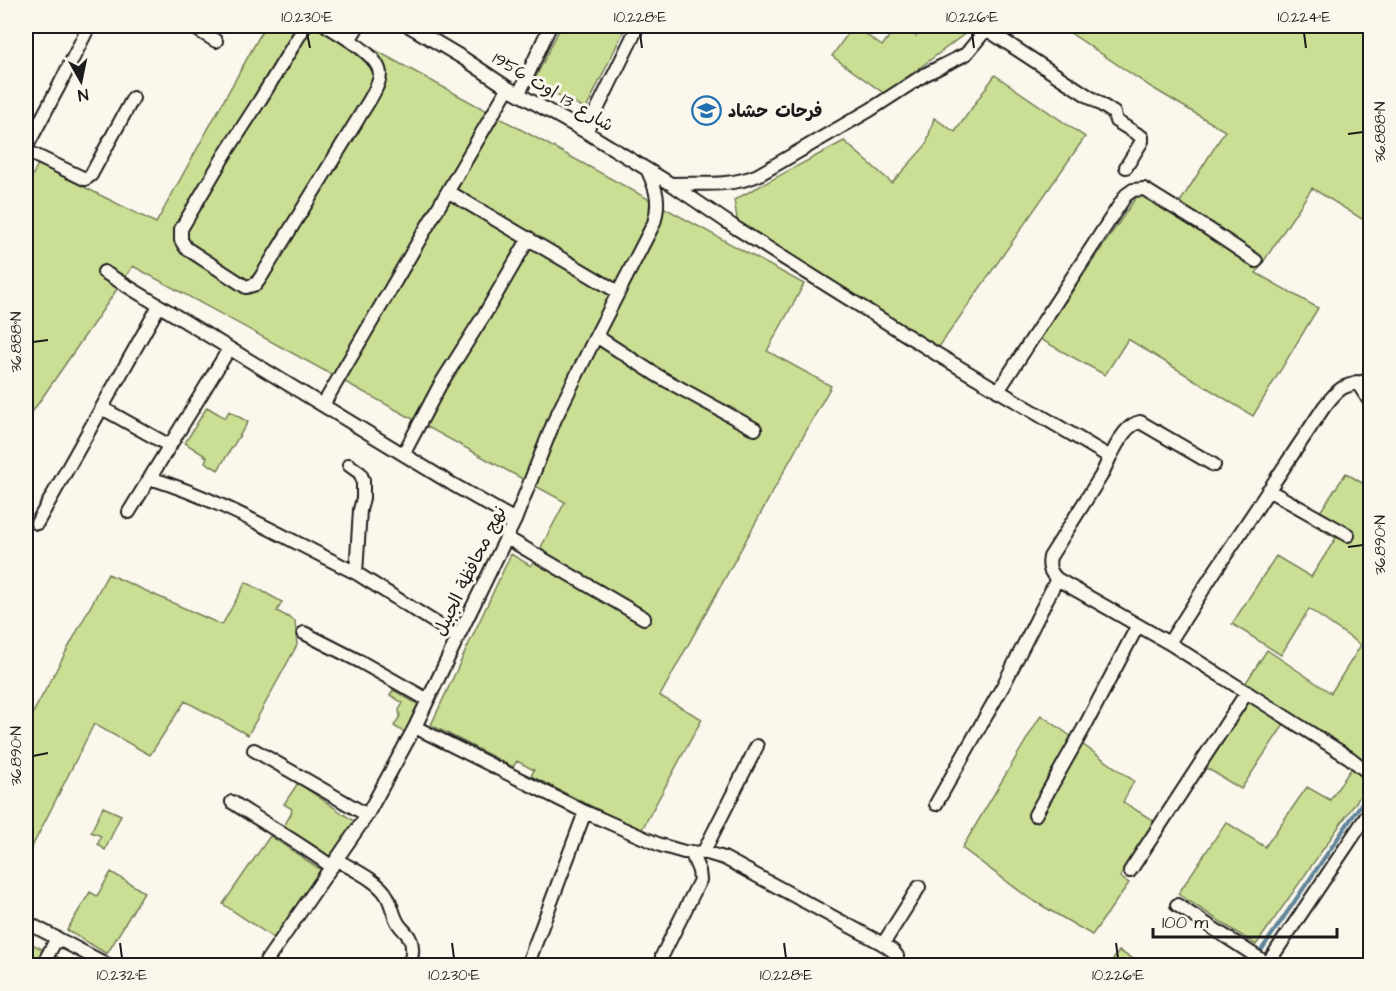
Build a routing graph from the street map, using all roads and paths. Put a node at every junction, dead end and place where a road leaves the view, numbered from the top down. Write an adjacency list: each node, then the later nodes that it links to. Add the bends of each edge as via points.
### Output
1 (89, 26): 15 (street)
2 (191, 26): 11 (street)
3 (305, 26): 10 (street, via 182,229 186,248 246,287 256,284 261,277 376,88 378,66)
4 (327, 26): 10 (street)
5 (358, 26): 10 (street)
6 (410, 26): 12 (street, شارع 13 اوت 1956)
7 (550, 26): 12 (street)
8 (638, 26): 14 (street)
9 (988, 27): 16 (street, via 1114,113 1116,121 1142,137); 18 (street, via 966,54 758,175 734,182)
10 (349, 40)
11 (216, 41)
12 (513, 91): 14 (street, شارع 13 اوت 1956); 19 (street)
13 (133, 98): 15 (street, via 91,175 85,178)
14 (586, 132): 17 (street, شارع 13 اوت 1956)
15 (26, 149)
16 (1126, 167)
17 (648, 171): 18 (street, شارع 13 اوت 1956); 23 (street, نهج محافظة الجبيل, via 656,188 658,210)
18 (670, 184): 29 (street, شارع 13 اوت 1956)
19 (448, 192): 20 (street); 31 (street)
20 (529, 238): 23 (street); 35 (street, via 440,385)
21 (1256, 261): 29 (street, via 1144,189 1133,190 1126,195)
22 (104, 272): 24 (street)
23 (618, 292): 25 (street, نهج محافظة الجبيل)
24 (159, 306): 26 (street); 32 (street)
25 (596, 336): 33 (street, via 658,376); 42 (street, نهج محافظة الجبيل, via 555,419)
26 (229, 349): 31 (street); 34 (street)
27 (1371, 380): 28 (street)
28 (1357, 382): 30 (street); 40 (street, via 1334,394 1324,406)
29 (998, 390): 36 (street, شارع 13 اوت 1956)
30 (1371, 402)
31 (323, 405): 35 (street)
32 (102, 408): 34 (street); 43 (street)
33 (755, 429)
34 (170, 446): 39 (street)
35 (404, 453): 42 (street)
36 (1110, 457): 38 (street, via 1129,427 1140,422); 47 (street, via 1050,557 1049,569)
37 (349, 465): 46 (street, via 363,480)
38 (1214, 465)
39 (150, 478): 41 (street); 46 (street, via 189,491)
40 (1268, 490): 44 (street); 52 (street)
41 (129, 512)
42 (515, 520): 45 (street, نهج محافظة الجبيل)
43 (37, 523)
44 (1348, 535)
45 (507, 538): 48 (street); 51 (street, نهج محافظة الجبيل)
46 (356, 573): 51 (street)
47 (1058, 579): 49 (street); 60 (street)
48 (644, 618)
49 (1138, 625): 52 (street); 63 (street)
50 (304, 633): 54 (street)
51 (458, 637): 54 (street, نهج محافظة الجبيل)
52 (1169, 643): 53 (street)
53 (1247, 692): 58 (street); 67 (street)
54 (428, 700): 55 (street, نهج محافظة الجبيل)
55 (416, 727): 62 (street); 64 (street, نهج محافظة الجبيل)
56 (757, 746): 65 (street)
57 (254, 750): 64 (street)
58 (1371, 774)
59 (232, 802): 66 (street)
60 (936, 804)
61 (1371, 811): 75 (street)
62 (585, 812): 65 (street, via 660,845); 79 (street)
63 (1035, 815)
64 (367, 816): 66 (street, نهج محافظة الجبيل)
65 (697, 852): 72 (street, via 724,858); 73 (street, via 699,880)
66 (335, 863): 74 (street, via 386,893 397,922 411,939); 78 (street, نهج محافظة الجبيل)
67 (1130, 871)
68 (919, 887): 72 (street)
69 (1177, 905): 75 (street)
70 (26, 922): 71 (street)
71 (57, 938): 76 (street); 77 (street)
72 (883, 944): 80 (street, via 897,956)
73 (662, 956)
74 (413, 964)
75 (1267, 965)
76 (42, 966)
77 (110, 966)
78 (263, 966)
79 (527, 966)
80 (895, 966)

